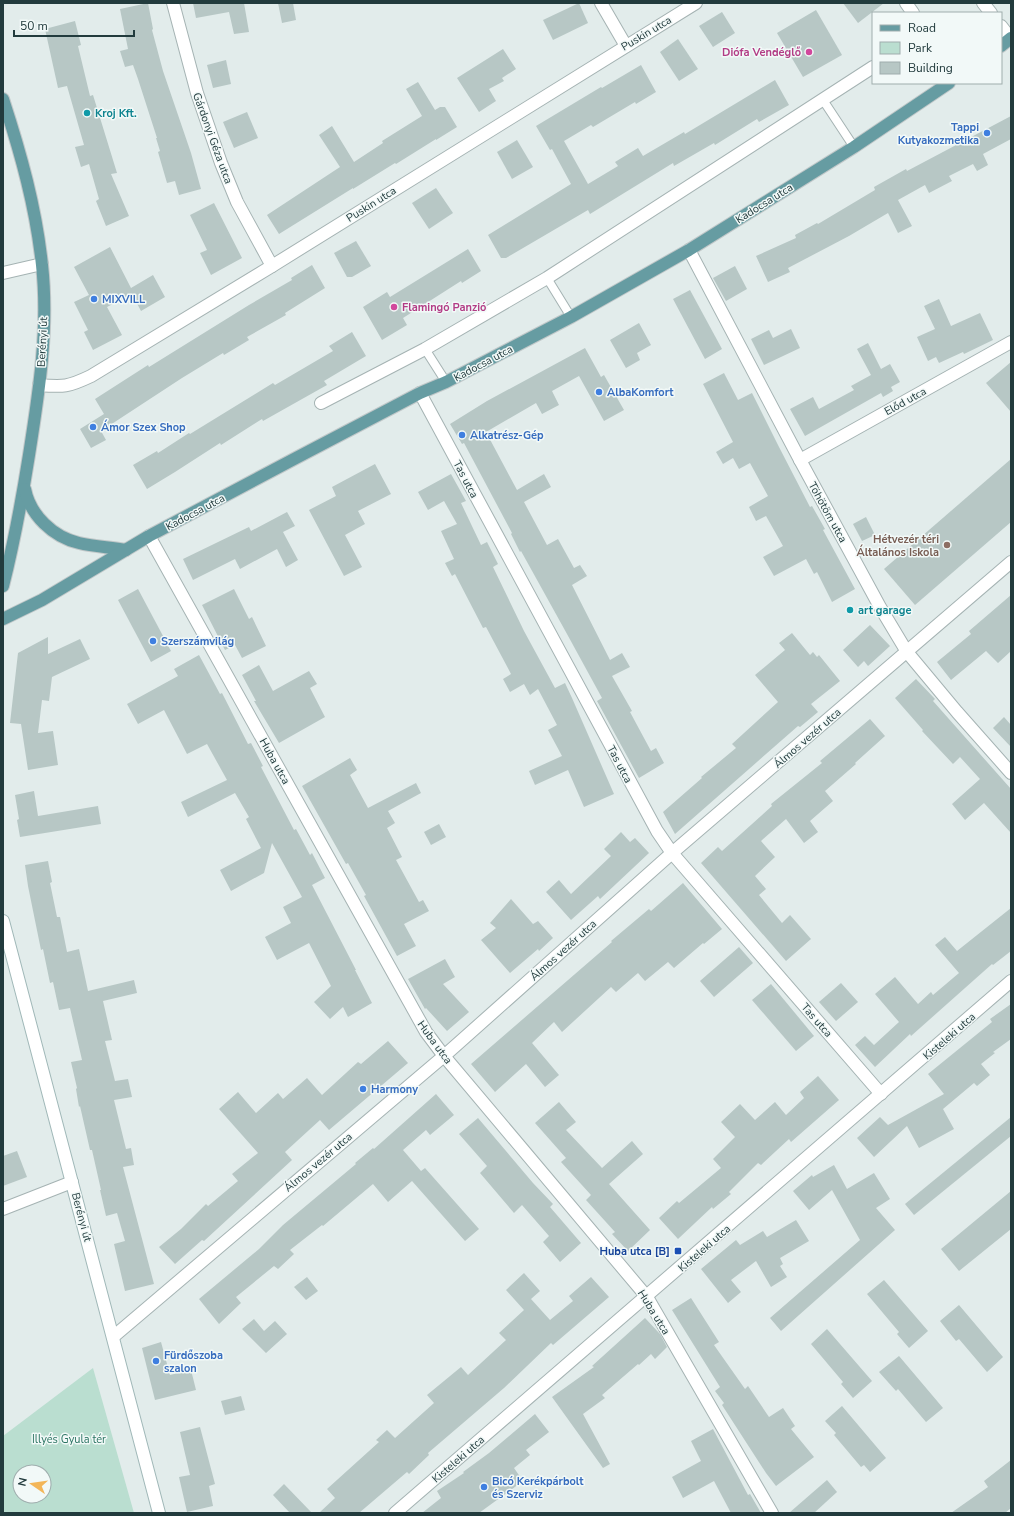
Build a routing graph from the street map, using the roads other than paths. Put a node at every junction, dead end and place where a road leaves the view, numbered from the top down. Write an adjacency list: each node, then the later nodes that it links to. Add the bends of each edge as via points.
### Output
1 (173, 3): 19 (street, Gárdonyi Géza utca, via 197,93 221,163 238,202)
2 (601, 3): 11 (street)
3 (696, 3): 11 (street, Puskin utca)
4 (906, 3): 6 (street)
5 (983, 3): 7 (street)
6 (912, 12)
7 (990, 12)
8 (1002, 27): 9 (street)
9 (1011, 38): 10 (main road)
10 (1002, 45)
11 (626, 46): 19 (street, Puskin utca)
12 (872, 68): 15 (street)
13 (948, 84): 16 (main road, Kadocsa utca)
14 (3, 100): 18 (main road, Berényi út, via 31,192)
15 (823, 100): 16 (lane); 21 (street)
16 (854, 147): 17 (main road, Kadocsa utca)
17 (689, 250): 22 (main road, Kadocsa utca); 29 (street, Töhötöm utca)
18 (42, 264): 20 (street); 26 (main road, Berényi út, via 44,335)
19 (272, 266): 26 (street, Puskin utca, via 91,376 61,387)
20 (3, 273)
21 (547, 278): 22 (lane); 24 (street)
22 (571, 317): 25 (main road, Kadocsa utca)
23 (1011, 342): 29 (street, Előd utca)
24 (425, 348): 25 (lane); 28 (street)
25 (446, 382): 27 (main road, Kadocsa utca)
26 (39, 385): 30 (main road, Berényi út)
27 (420, 393): 31 (main road, Kadocsa utca); 38 (street, Tas utca, via 657,831)
28 (321, 403)
29 (800, 460): 36 (street, Töhötöm utca, via 880,608)
30 (24, 487): 32 (main road, via 34,511 53,531 78,543); 34 (main road, Berényi út)
31 (150, 536): 32 (main road, Kadocsa utca); 41 (street, Huba utca, via 417,1017)
32 (126, 550): 35 (main road, Kadocsa utca, via 42,600)
33 (1011, 562): 36 (street, Álmos vezér utca)
34 (3, 586)
35 (3, 619)
36 (907, 652): 37 (street, Töhötöm utca); 38 (street, Álmos vezér utca)
37 (1011, 773)
38 (672, 853): 41 (street, Álmos vezér utca); 42 (street, Tas utca)
39 (3, 921): 43 (street, Berényi út)
40 (1011, 981): 42 (street, Kisteleki utca)
41 (444, 1056): 45 (street, Huba utca); 46 (street, Álmos vezér utca)
42 (881, 1094): 45 (street, Kisteleki utca)
43 (72, 1182): 44 (street); 46 (street, Berényi út)
44 (3, 1209)
45 (647, 1296): 48 (street, Kisteleki utca); 49 (street, Huba utca)
46 (114, 1337): 47 (street, Berényi út)
47 (159, 1513)
48 (395, 1513)
49 (772, 1513)

